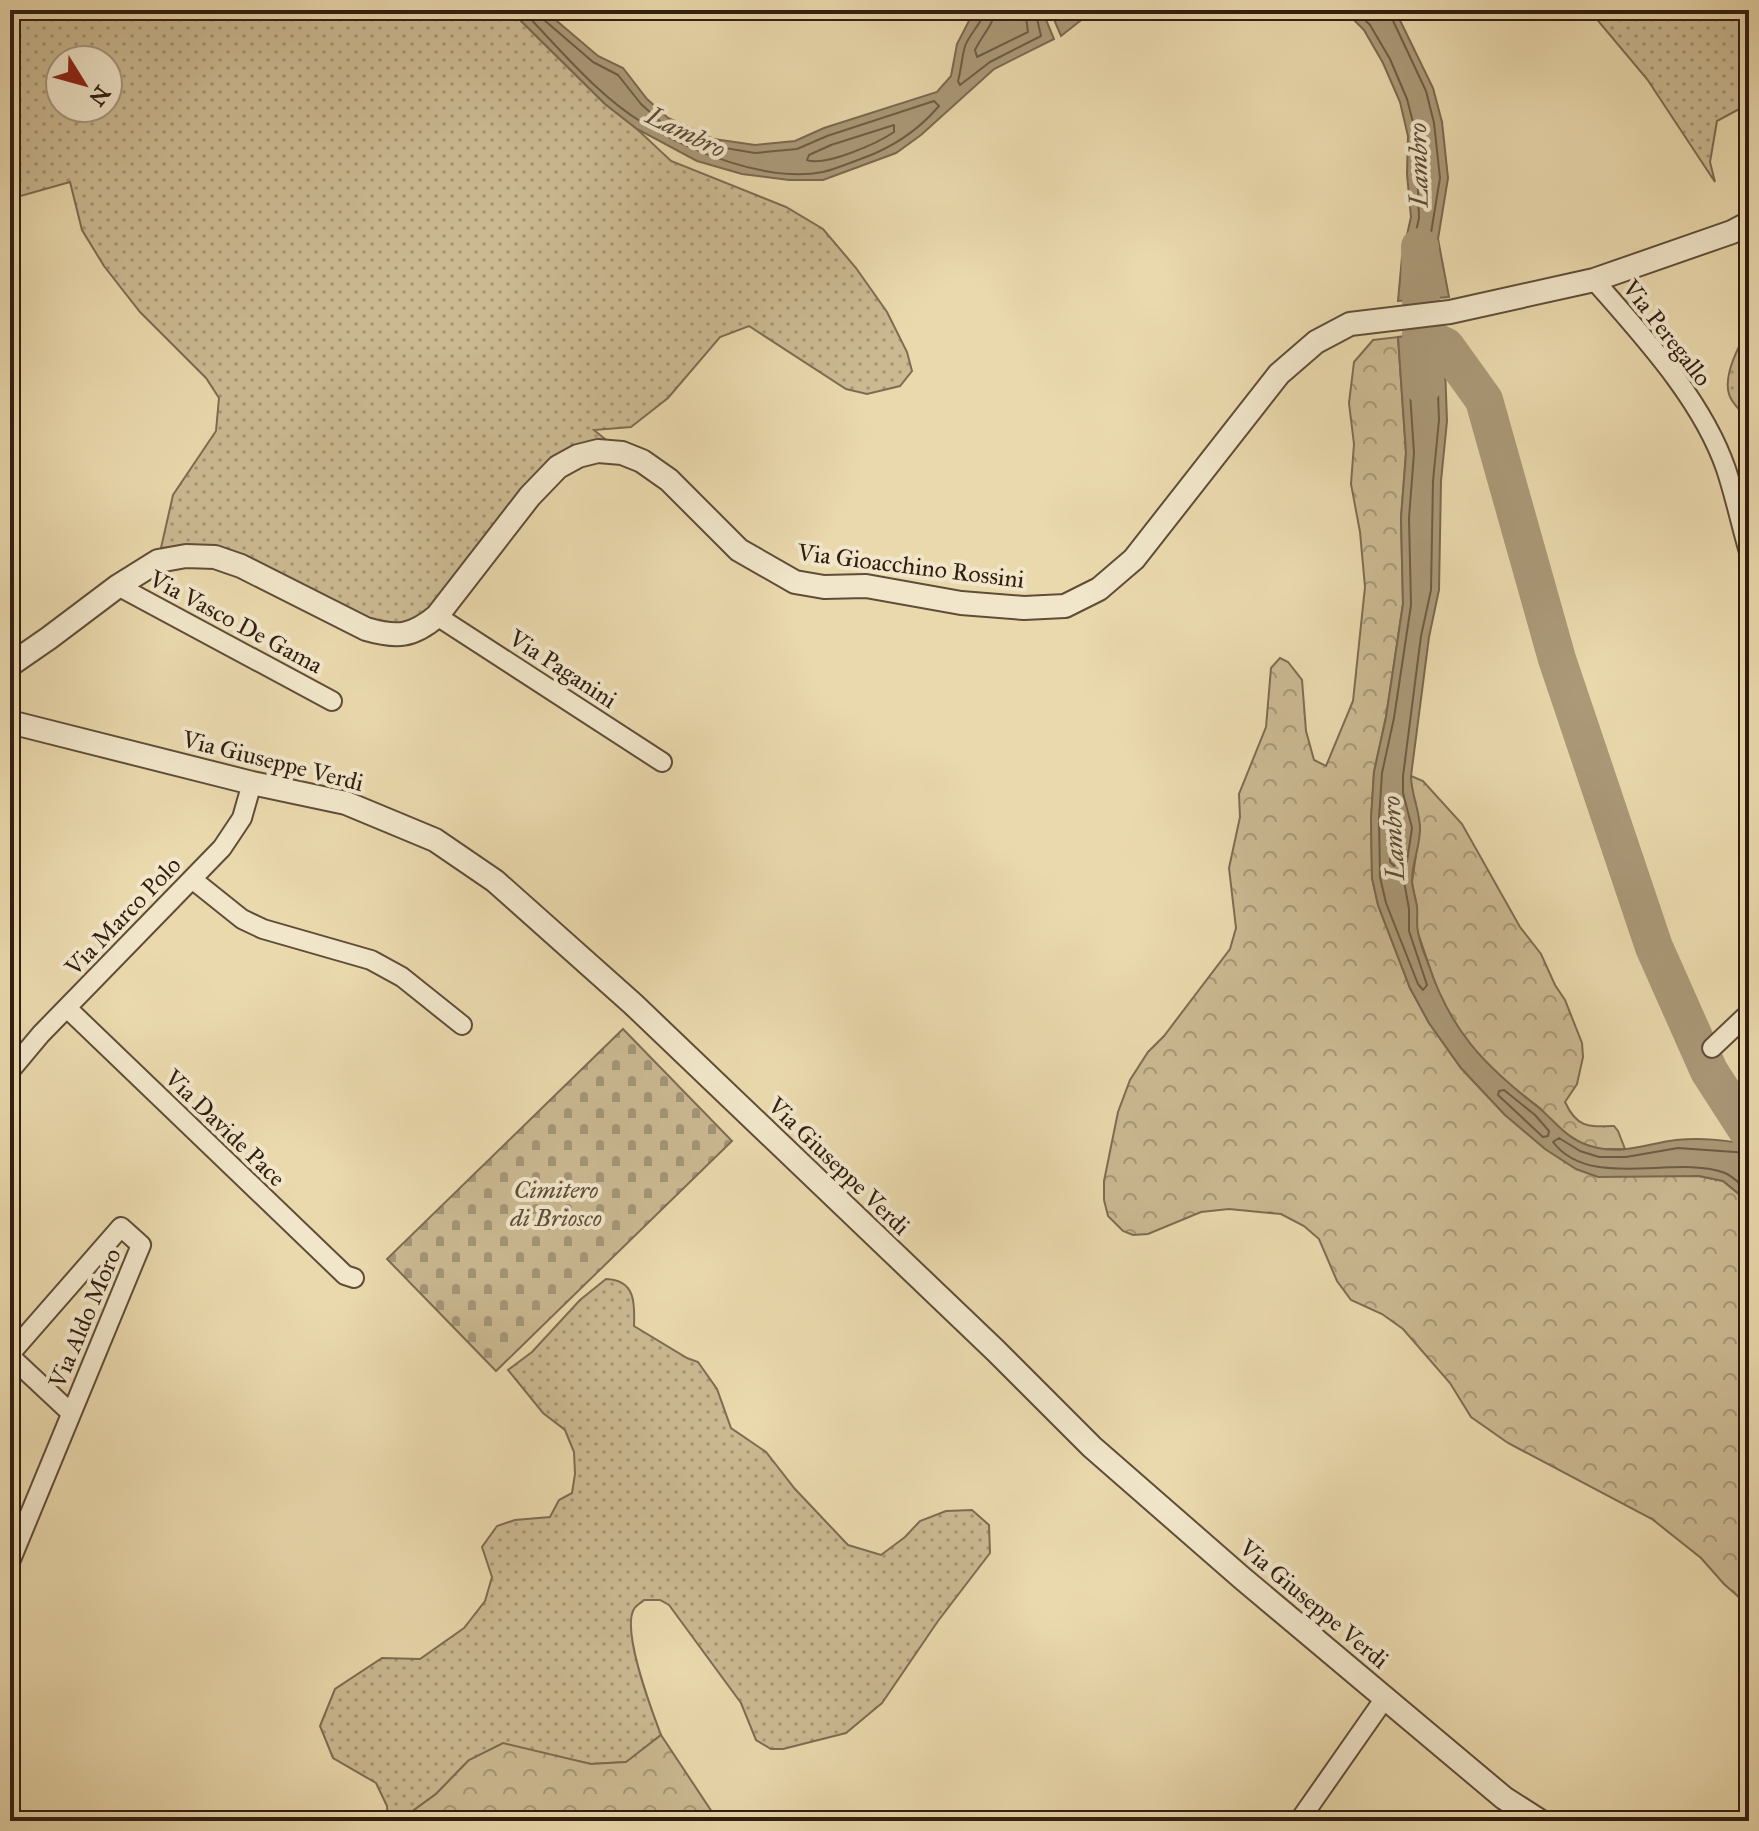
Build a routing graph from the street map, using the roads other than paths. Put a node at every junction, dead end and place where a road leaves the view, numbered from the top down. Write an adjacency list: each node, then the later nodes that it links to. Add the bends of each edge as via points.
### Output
1 (1749, 223): 2 (street, Via Gioacchino Rossini)
2 (1594, 280): 3 (street, Via Peregallo, via 1698,412 1726,467); 5 (street, Via Gioacchino Rossini, via 1334,331 1279,374 1134,559 1099,589 1065,606 977,604 866,586 795,582 739,550 669,480 642,461 598,451 558,467)
3 (1749, 552)
4 (118, 586): 5 (street, Via Gioacchino Rossini, via 158,561 202,555 241,566 388,636 423,628); 6 (street, Via Gioacchino Rossini); 7 (street, Via Vasco De Gama)
5 (437, 616): 9 (street, Via Paganini)
6 (10, 665)
7 (332, 701)
8 (10, 722): 10 (street, Via Giuseppe Verdi)
9 (662, 762)
10 (252, 783): 11 (street, Via Marco Polo, via 242,818); 22 (street, Via Giuseppe Verdi, via 346,803 435,840 495,881 633,1004 1092,1447)
11 (192, 879): 12 (street, Via Marco Polo); 14 (street, via 263,929 371,960 402,977)
12 (67, 1008): 16 (street, Via Marco Polo); 17 (street, Via Davide Pace, via 333,1264)
13 (1749, 1013): 15 (street)
14 (462, 1025)
15 (1712, 1048)
16 (10, 1071)
17 (354, 1278)
18 (10, 1355): 19 (street, Via Aldo Moro); 19 (street, Via Aldo Moro, via 121,1227 141,1245)
19 (71, 1413): 20 (street, Via Aldo Moro)
20 (14, 1542): 21 (street, Via Aldo Moro)
21 (10, 1562)
22 (1385, 1698): 23 (street); 24 (street, Via Giuseppe Verdi, via 1504,1798)
23 (1299, 1821)
24 (1540, 1821)

